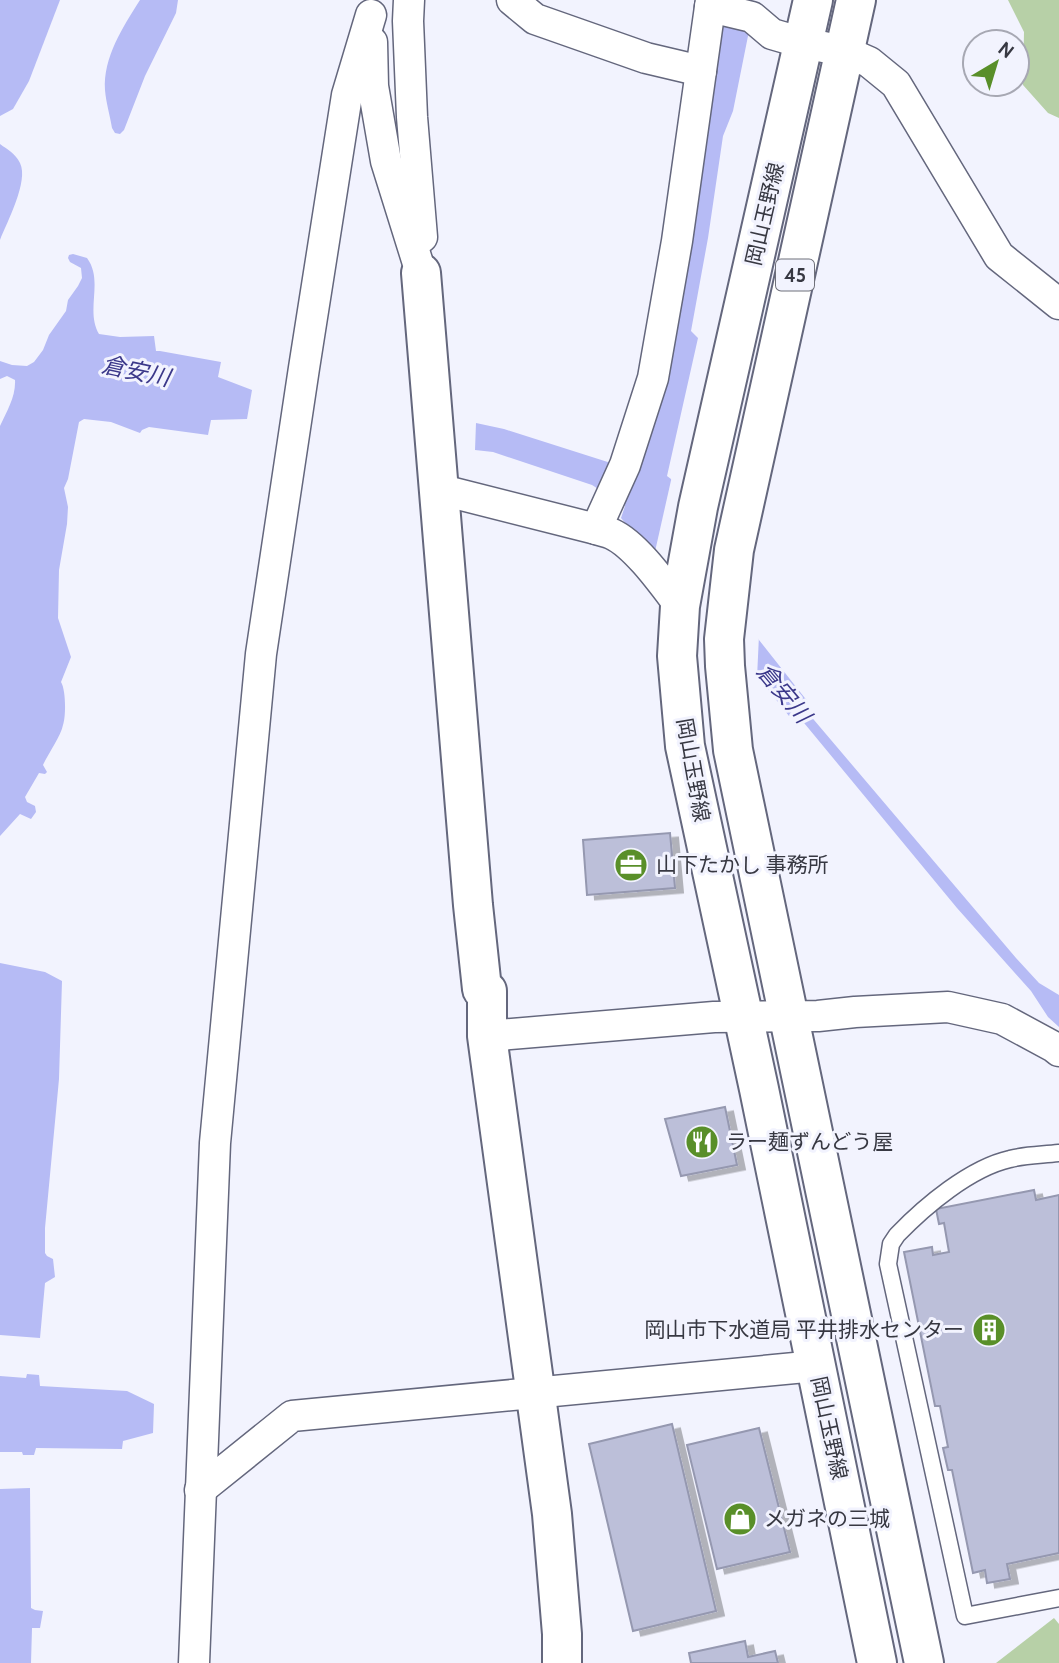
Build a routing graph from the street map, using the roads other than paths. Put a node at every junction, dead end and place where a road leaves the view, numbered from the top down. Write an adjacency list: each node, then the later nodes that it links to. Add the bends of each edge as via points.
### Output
1 (409, 0): 10 (street)
2 (512, 0): 9 (street, via 535,19 646,58)
3 (813, 0): 7 (main road, 岡山玉野線 / 45)
4 (856, 0): 8 (main road, 岡山玉野線 / 45)
5 (715, 5): 7 (street, via 752,17 772,34); 9 (street)
6 (371, 7): 10 (street, via 373,86 386,161); 22 (street, via 347,95 261,654 215,1143)
7 (803, 43): 8 (street); 14 (main road, 岡山玉野線 / 45)
8 (844, 51): 11 (street, via 869,62 896,84 999,256); 16 (main road, 岡山玉野線 / 45, via 734,550 724,639 733,750)
9 (701, 71): 13 (street, via 653,378 625,466)
10 (421, 273): 12 (main road)
11 (1059, 304)
12 (438, 489): 13 (street); 17 (main road, via 472,905)
13 (596, 529): 14 (street, via 623,541)
14 (681, 598): 15 (main road, 岡山玉野線 / 45, via 677,656 685,746)
15 (744, 1017): 16 (street); 17 (street); 20 (main road, 岡山玉野線 / 45)
16 (789, 1017): 18 (street, via 947,1007 1002,1020); 27 (main road, 岡山玉野線 / 45)
17 (488, 1036): 21 (main road)
18 (1059, 1051)
19 (1059, 1153): 23 (lane, via 1009,1159 960,1181 897,1235 888,1264 965,1616)
20 (816, 1366): 21 (street); 26 (main road, 岡山玉野線 / 45)
21 (535, 1393): 22 (street, via 292,1416); 25 (main road, via 552,1514)
22 (200, 1490): 24 (street)
23 (1059, 1598)
24 (194, 1663)
25 (562, 1663)
26 (877, 1663)
27 (924, 1663)

